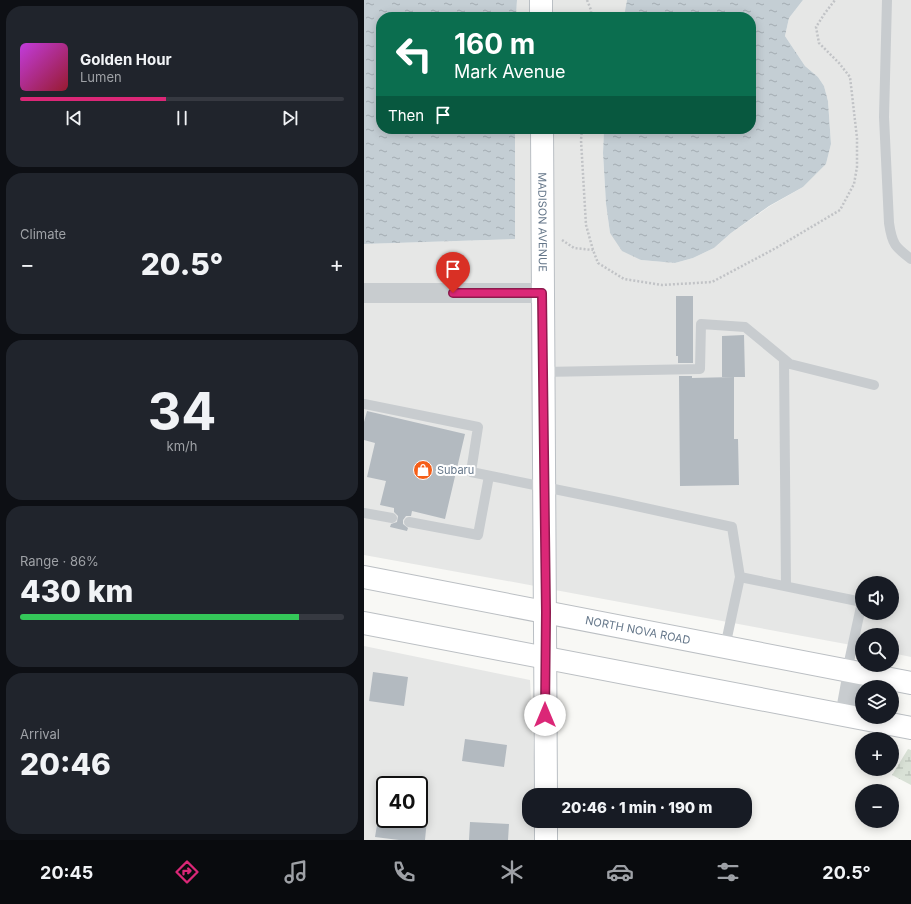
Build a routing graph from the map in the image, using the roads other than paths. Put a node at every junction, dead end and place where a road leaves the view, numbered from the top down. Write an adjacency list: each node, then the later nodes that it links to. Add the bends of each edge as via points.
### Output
1 (541, 0): 3 (main road)
2 (887, 0): 5 (lane, via 884,117 889,223 897,248)
3 (541, 12)
4 (542, 134): 7 (main road, MADISON AVENUE)
5 (911, 260)
6 (364, 293): 7 (street)
7 (542, 293): 9 (main road, MADISON AVENUE)
8 (784, 359): 9 (lane, via 746,327 701,324 700,369); 10 (lane, via 790,364); 19 (lane)
9 (543, 372): 13 (main road, MADISON AVENUE)
10 (874, 385)
11 (364, 404): 12 (lane, via 478,427 471,472)
12 (489, 476): 13 (lane); 16 (lane, via 478,535)
13 (544, 486): 18 (lane, via 732,528); 20 (main road, MADISON AVENUE)
14 (364, 513): 15 (lane)
15 (392, 518)
16 (409, 522)
17 (364, 577): 20 (main road, NORTH NOVA ROAD)
18 (740, 577): 19 (lane); 22 (lane)
19 (786, 586): 24 (lane, via 862,602)
20 (546, 612): 22 (main road, NORTH NOVA ROAD); 23 (main road, MADISON AVENUE)
21 (364, 623): 23 (main road)
22 (725, 647): 24 (main road, NORTH NOVA ROAD)
23 (545, 657): 26 (main road); 28 (main road, MADISON AVENUE)
24 (850, 672): 25 (main road, NORTH NOVA ROAD); 26 (street)
25 (911, 683)
26 (845, 716): 27 (main road)
27 (911, 728)
28 (546, 788)
29 (546, 828): 30 (main road)
30 (546, 840)

